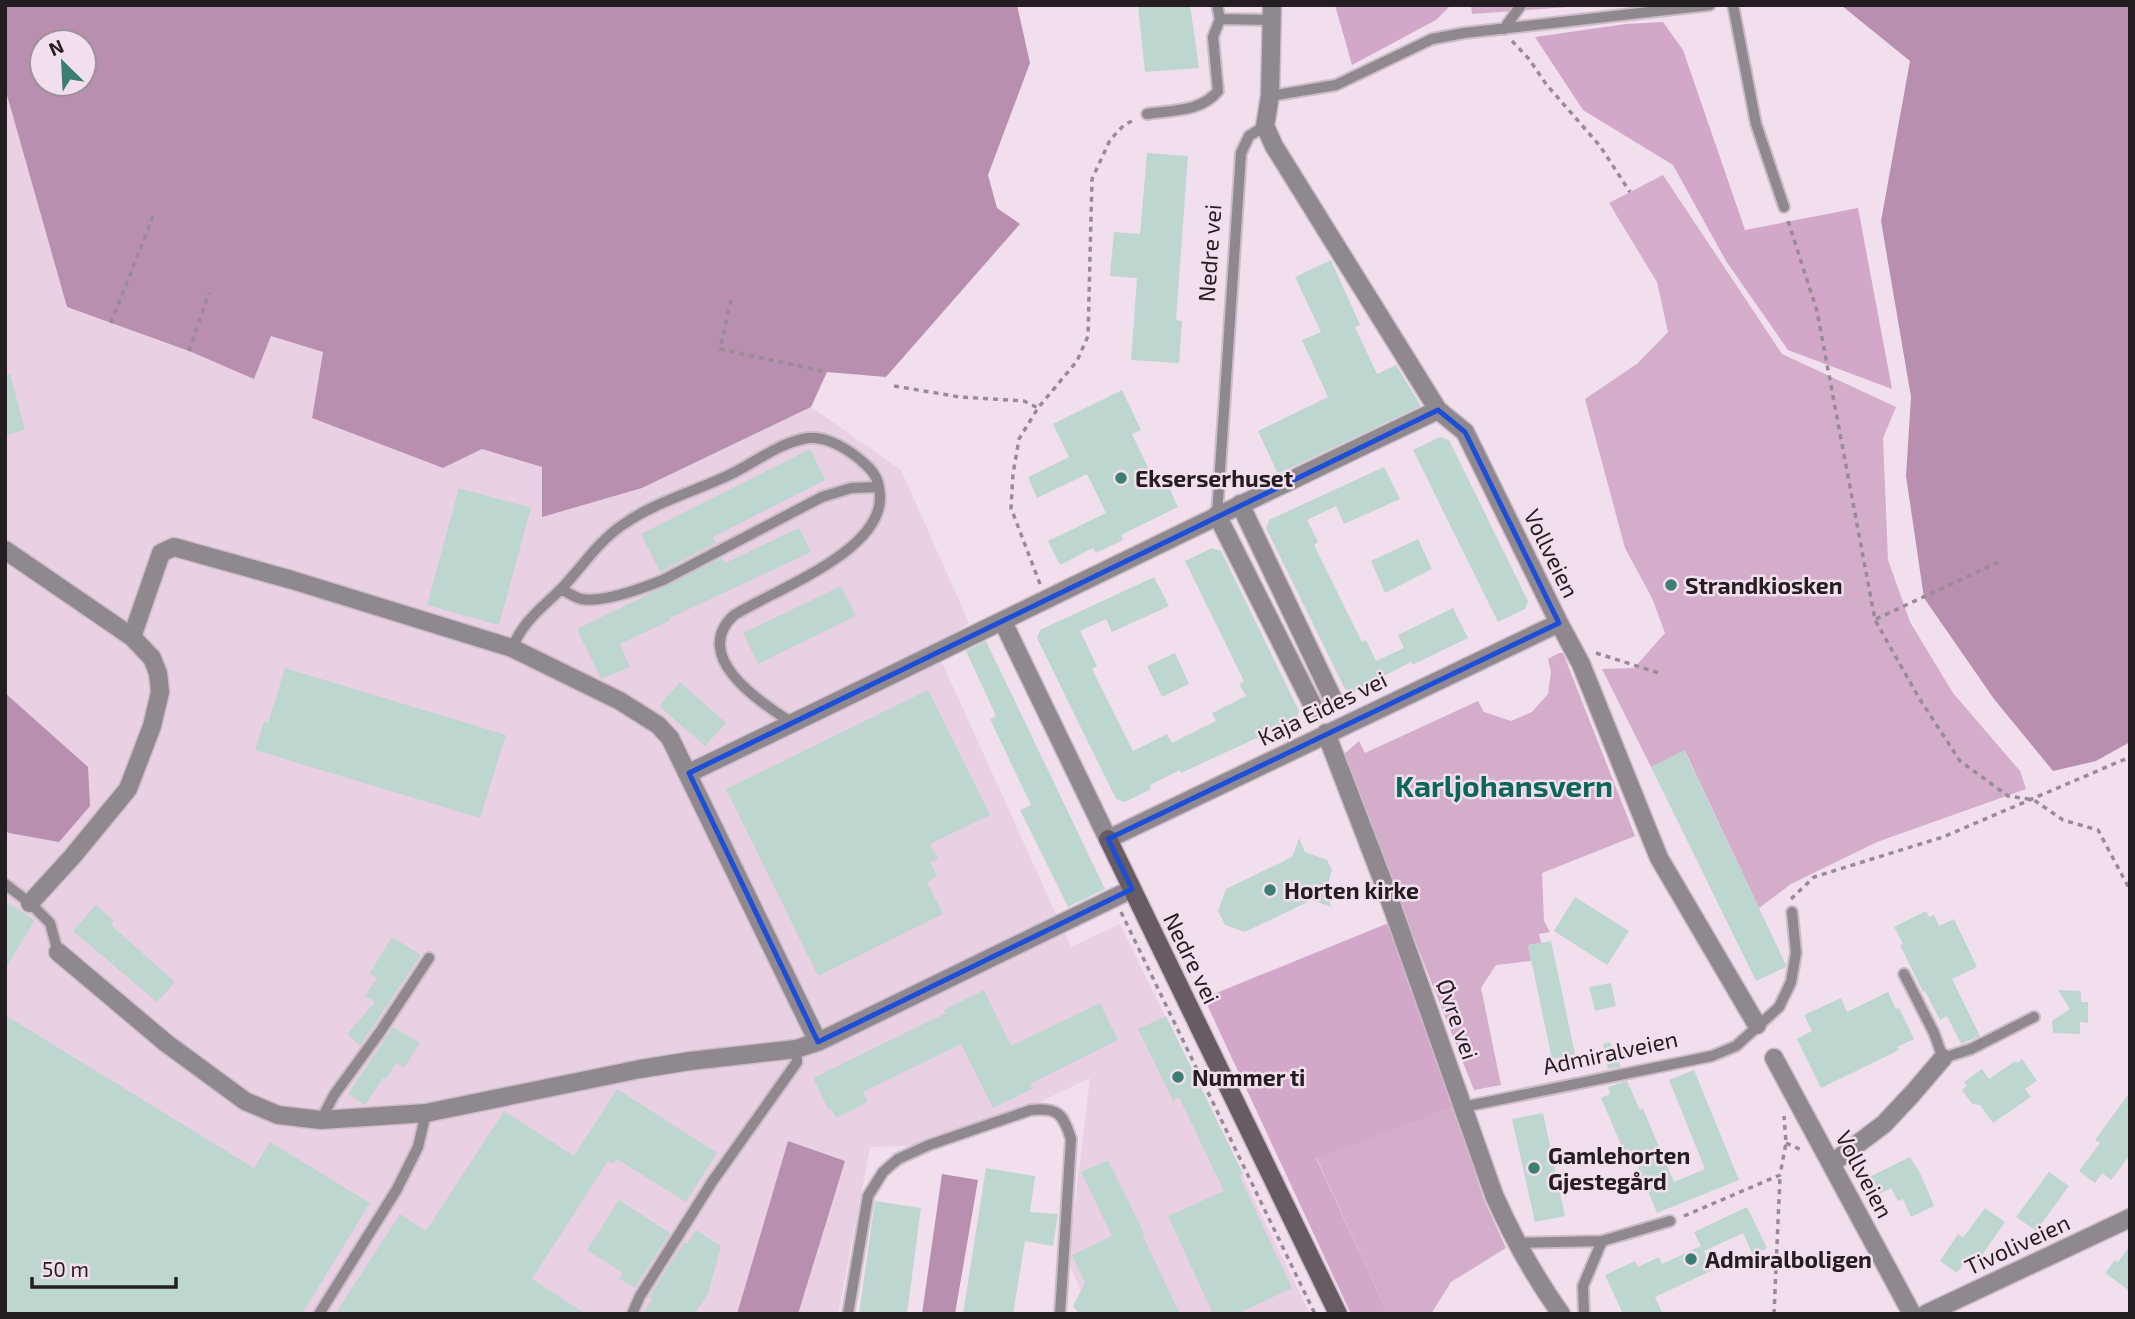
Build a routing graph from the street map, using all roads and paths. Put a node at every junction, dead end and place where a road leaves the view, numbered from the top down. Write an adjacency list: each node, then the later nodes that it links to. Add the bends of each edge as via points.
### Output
1 (1217, 5): 6 (lane)
2 (1521, 5): 7 (lane)
3 (1710, 5): 7 (lane)
4 (1733, 5): 12 (lane, via 1756,124)
5 (1272, 13): 6 (lane); 8 (street)
6 (1220, 19): 9 (lane, via 1213,37 1218,91 1196,107)
7 (1502, 29): 8 (lane, via 1432,39 1336,85); 11 (path, via 1600,146)
8 (1270, 96): 10 (street)
9 (1147, 114): 20 (path, via 1124,125 1110,140 1092,179 1088,335 1077,361)
10 (1265, 126): 21 (street, Vollveien); 24 (lane, Nedre vei, via 1250,136 1241,153)
11 (1630, 192)
12 (1784, 207): 29 (path, via 1817,311)
13 (153, 216): 16 (path)
14 (209, 293): 17 (path)
15 (731, 300): 18 (path, via 720,349)
16 (111, 324)
17 (189, 351)
18 (827, 372)
19 (894, 386): 20 (path, via 1024,401)
20 (1038, 408): 28 (path, via 1019,439 1011,508)
21 (1438, 410): 23 (street); 31 (street, Vollveien, via 1465,432)
22 (879, 487): 27 (lane, via 851,488 822,497 646,586 591,599); 27 (lane, via 872,470 842,448 816,438 796,441 643,512 613,533); 38 (lane, via 878,513 851,547 734,615 723,629 721,649 731,674)
23 (1240, 504): 24 (street); 36 (street)
24 (1217, 515): 28 (street); 37 (street)
25 (5, 550): 32 (street)
26 (2001, 561): 29 (path)
27 (561, 589): 34 (lane, via 529,617)
28 (1046, 599): 30 (street)
29 (1875, 620): 42 (path, via 1960,761 2008,796)
30 (1003, 622): 38 (street); 43 (street, Nedre vei)
31 (1559, 623): 33 (street, Vollveien); 39 (street, Kaja Eides vei)
32 (132, 636): 34 (street, via 161,553 174,547); 48 (street, via 152,658 160,692 137,770 128,789)
33 (1570, 645): 35 (path); 54 (street, Vollveien, via 1658,858)
34 (512, 648): 41 (street, via 609,695 658,725)
35 (1659, 673)
36 (1333, 699)
37 (1314, 708)
38 (792, 723): 41 (street)
39 (1326, 733): 43 (street, Kaja Eides vei); 59 (street, Øvre vei)
40 (2130, 757): 42 (path)
41 (689, 773): 55 (street)
42 (2034, 800): 46 (path, via 2063,820 2098,830); 49 (path, via 1943,837 1814,877 1791,899)
43 (1108, 839): 45 (main road, Nedre vei)
44 (5, 884): 48 (lane)
45 (1132, 889): 47 (street); 74 (main road, Nedre vei)
46 (2130, 890)
47 (1114, 898): 55 (street); 73 (path)
48 (30, 902): 50 (lane, via 50,922)
49 (1792, 912): 54 (lane, Admiralveien, via 1796,953 1791,982 1779,1007)
50 (58, 952): 61 (street, via 166,1043 245,1101 278,1115)
51 (429, 958): 61 (lane)
52 (1905, 974): 58 (lane)
53 (2034, 1017): 58 (lane)
54 (1757, 1025): 59 (lane, Admiralveien, via 1736,1046 1712,1056)
55 (818, 1042): 56 (street)
56 (796, 1049): 60 (street, via 640,1069); 70 (lane, via 797,1062 712,1182)
57 (1774, 1058): 63 (street, Vollveien)
58 (1943, 1058): 63 (street, via 1884,1124)
59 (1463, 1107): 68 (street, Øvre vei)
60 (426, 1114): 61 (street); 69 (lane, via 418,1147 397,1189)
61 (321, 1120)
62 (1786, 1143): 64 (path)
63 (1831, 1164): 78 (street, Vollveien)
64 (1780, 1175): 66 (path); 77 (path)
65 (2130, 1218): 79 (street, Tivoliveien)
66 (1671, 1221): 67 (lane)
67 (1602, 1241): 68 (lane); 76 (lane, via 1583,1286)
68 (1516, 1243): 75 (street, Øvre vei)
69 (319, 1314)
70 (632, 1314)
71 (848, 1314): 72 (lane, via 868,1196 883,1171 929,1145 1047,1108 1060,1114 1071,1139)
72 (1060, 1314)
73 (1315, 1314)
74 (1338, 1314)
75 (1560, 1314)
76 (1584, 1314)
77 (1774, 1314)
78 (1912, 1314)
79 (1926, 1314)

